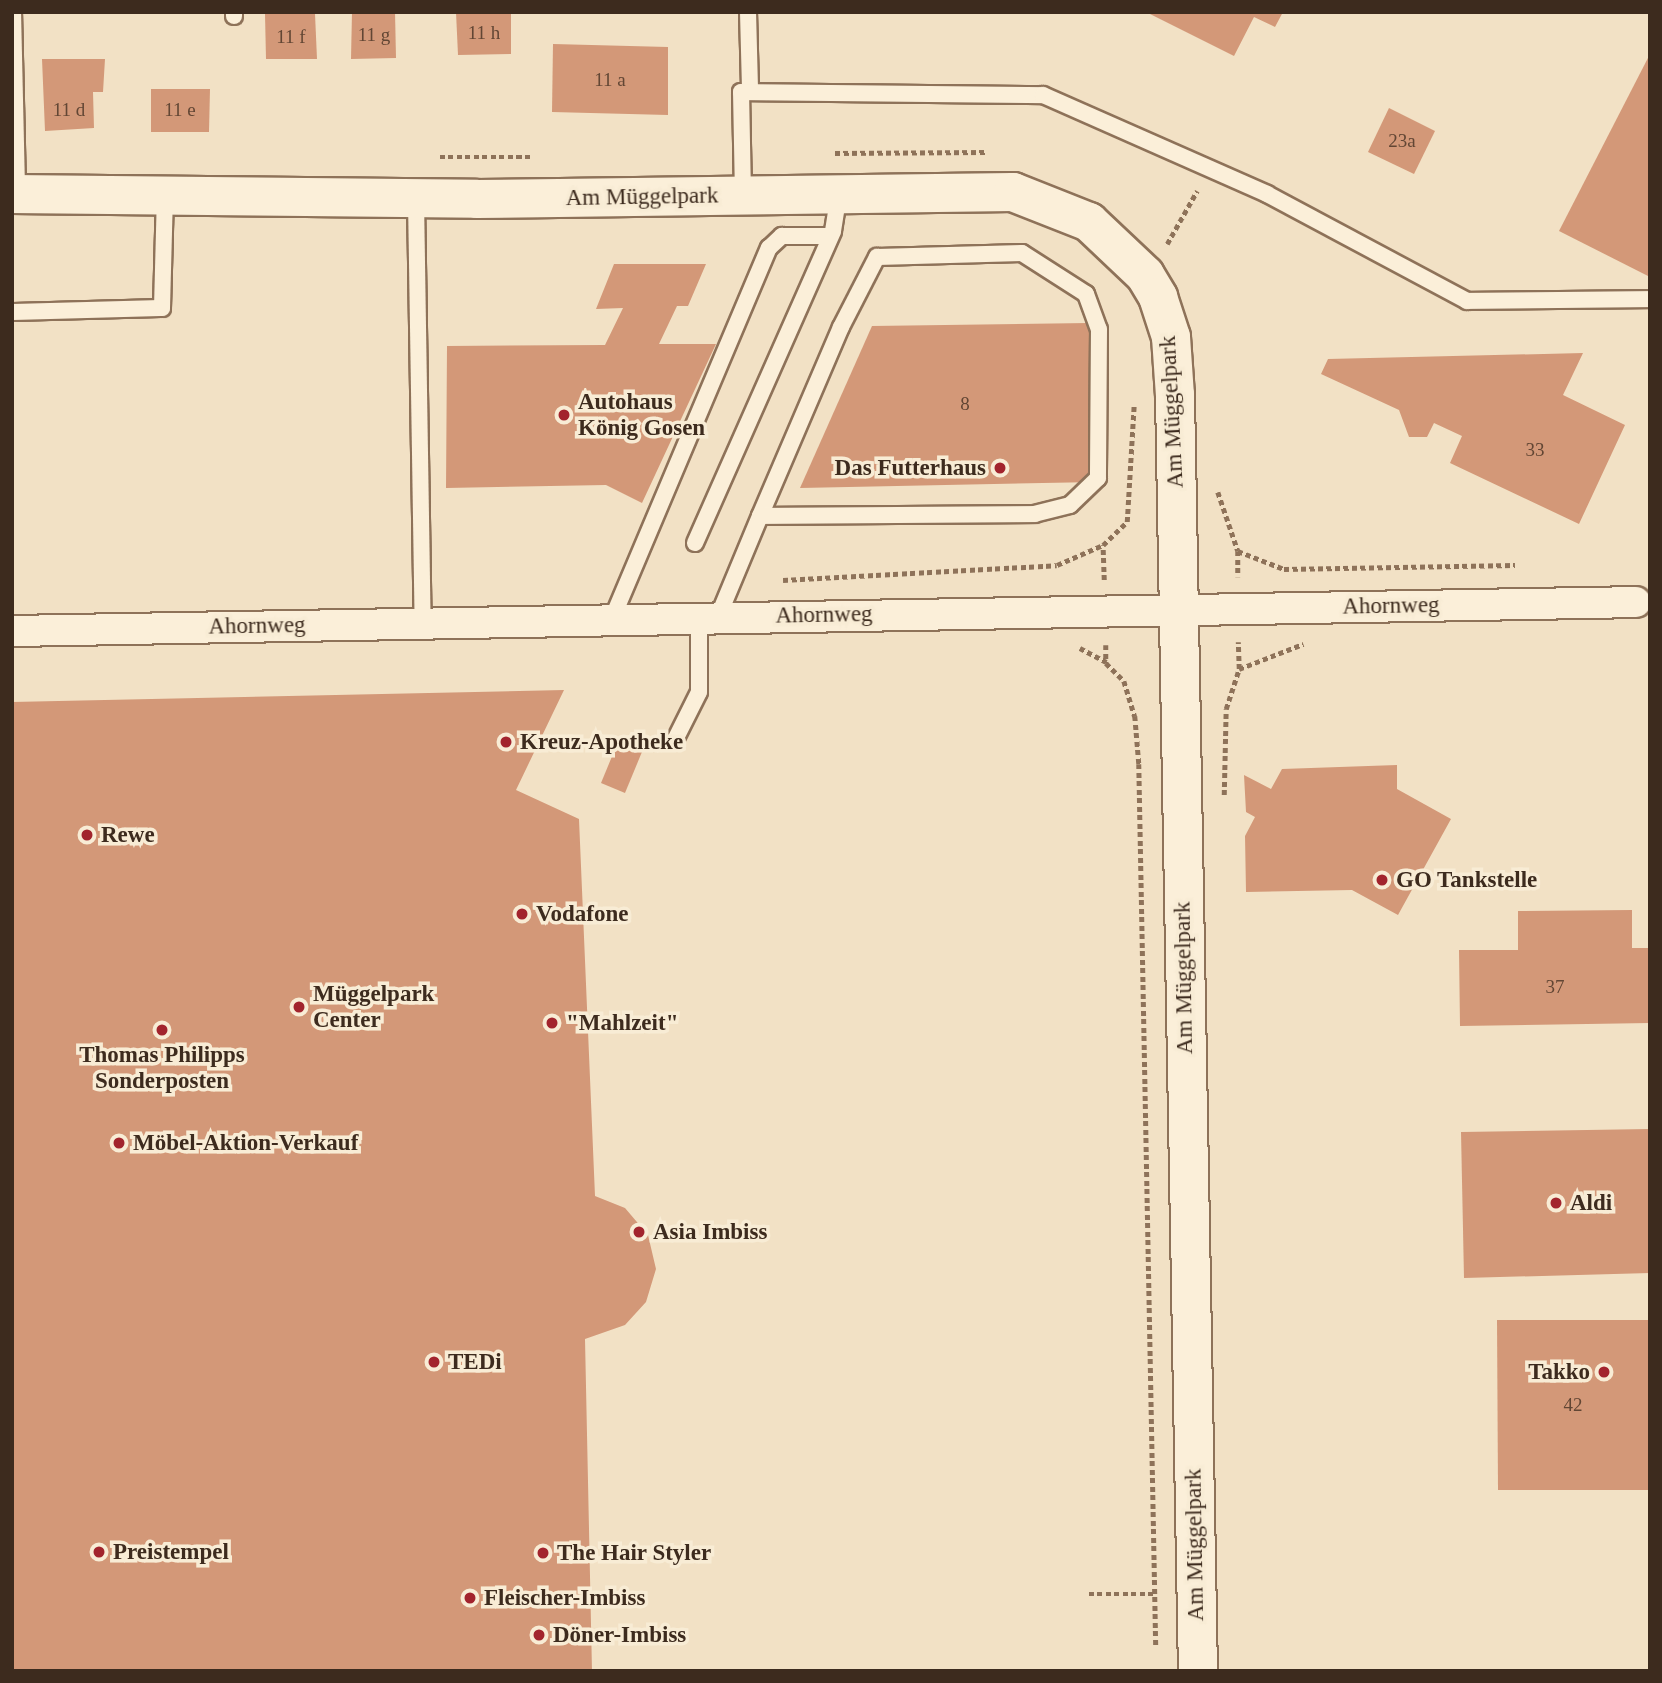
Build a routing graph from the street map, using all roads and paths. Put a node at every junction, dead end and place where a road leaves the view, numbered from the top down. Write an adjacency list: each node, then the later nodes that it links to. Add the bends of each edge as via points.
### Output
1 (13, 12): 6 (lane)
2 (748, 12): 3 (lane)
3 (750, 91): 4 (lane, via 1043,95); 7 (lane, via 741,92)
4 (1210, 168): 11 (path); 12 (lane, via 1467,301)
5 (839, 193): 7 (main road, Am Müggelpark); 10 (lane); 22 (main road, Am Müggelpark, via 1013,192 1089,222 1145,275 1171,337)
6 (15, 194): 8 (main road, Am Müggelpark)
7 (743, 195): 9 (main road, Am Müggelpark)
8 (165, 196): 9 (main road, Am Müggelpark); 13 (lane, via 162,307)
9 (416, 199): 25 (lane)
10 (830, 236): 15 (lane); 24 (lane, via 782,236 769,248)
11 (1167, 245)
12 (1650, 299)
13 (12, 312)
14 (760, 516): 14 (lane, via 841,327 877,257 1022,253 1086,294 1100,328 1098,478 1070,505 1035,514); 19 (lane)
15 (695, 543)
16 (1103, 545): 19 (path, via 1057,565)
17 (1238, 551): 18 (path, via 1284,569)
18 (1515, 565)
19 (733, 582): 23 (lane)
20 (1636, 602): 22 (street, Ahornweg)
21 (1105, 611): 22 (street, Ahornweg); 23 (street, Ahornweg); 29 (path, via 1106,663 1124,681 1135,716 1139,764)
22 (1180, 611): 31 (main road, Am Müggelpark)
23 (708, 618): 24 (street, Ahornweg); 27 (lane, via 699,692)
24 (612, 619): 25 (street, Ahornweg)
25 (423, 623): 26 (street, Ahornweg)
26 (12, 631)
27 (676, 738)
28 (1089, 1594): 29 (path)
29 (1155, 1594): 30 (path)
30 (1156, 1658)
31 (1198, 1671)

